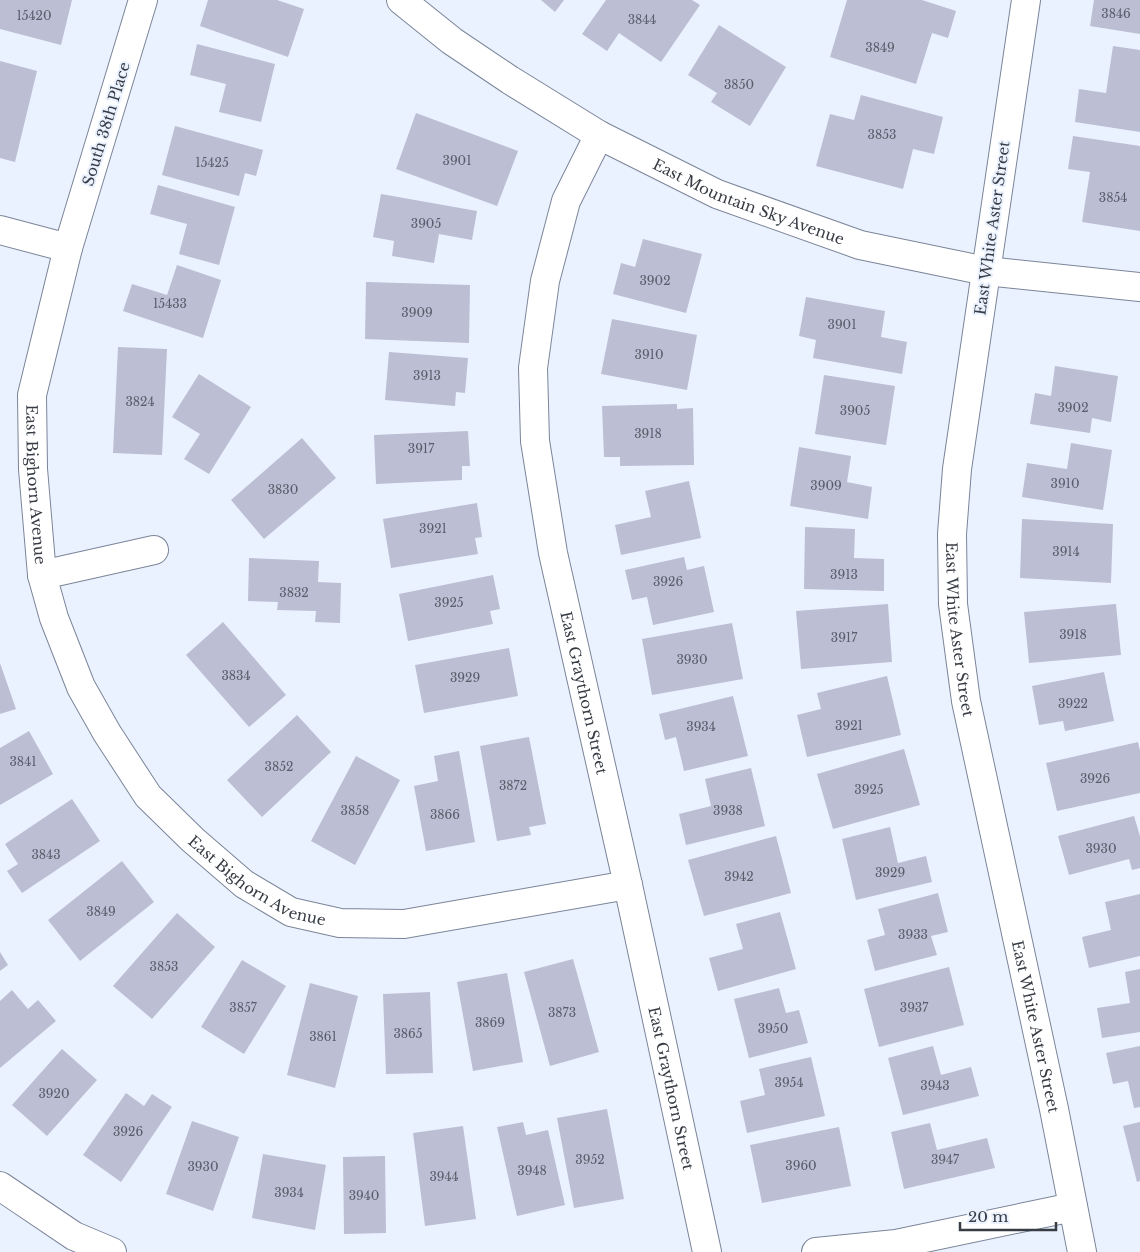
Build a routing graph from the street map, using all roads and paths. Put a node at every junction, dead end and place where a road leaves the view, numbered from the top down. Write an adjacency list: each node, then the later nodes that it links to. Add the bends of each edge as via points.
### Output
1 (143, 0): 6 (street, South 38th Place)
2 (401, 0): 4 (street, East Mountain Sky Avenue, via 452,41)
3 (1026, 0): 7 (street, East White Aster Street)
4 (599, 135): 7 (street, East Mountain Sky Avenue, via 717,194 860,245); 11 (street, East Graythorn Street, via 566,201 544,282 533,368 535,441 553,553)
5 (0, 230): 6 (street)
6 (68, 248): 10 (street, East Bighorn Avenue, via 32,395 33,469)
7 (986, 272): 8 (street, East Mountain Sky Avenue); 13 (street, East White Aster Street, via 957,469 952,534 953,604 966,701)
8 (1140, 287)
9 (154, 550): 10 (street, East Bighorn Avenue)
10 (42, 574): 11 (street, East Bighorn Avenue, via 54,618 81,687 148,796 192,840 244,884 291,912 340,924 404,924)
11 (628, 885): 15 (street, East Graythorn Street)
12 (0, 1186): 14 (street, via 74,1236)
13 (1073, 1207): 16 (street, via 896,1244); 17 (street, East White Aster Street)
14 (112, 1252)
15 (707, 1252)
16 (816, 1252)
17 (1082, 1252)

